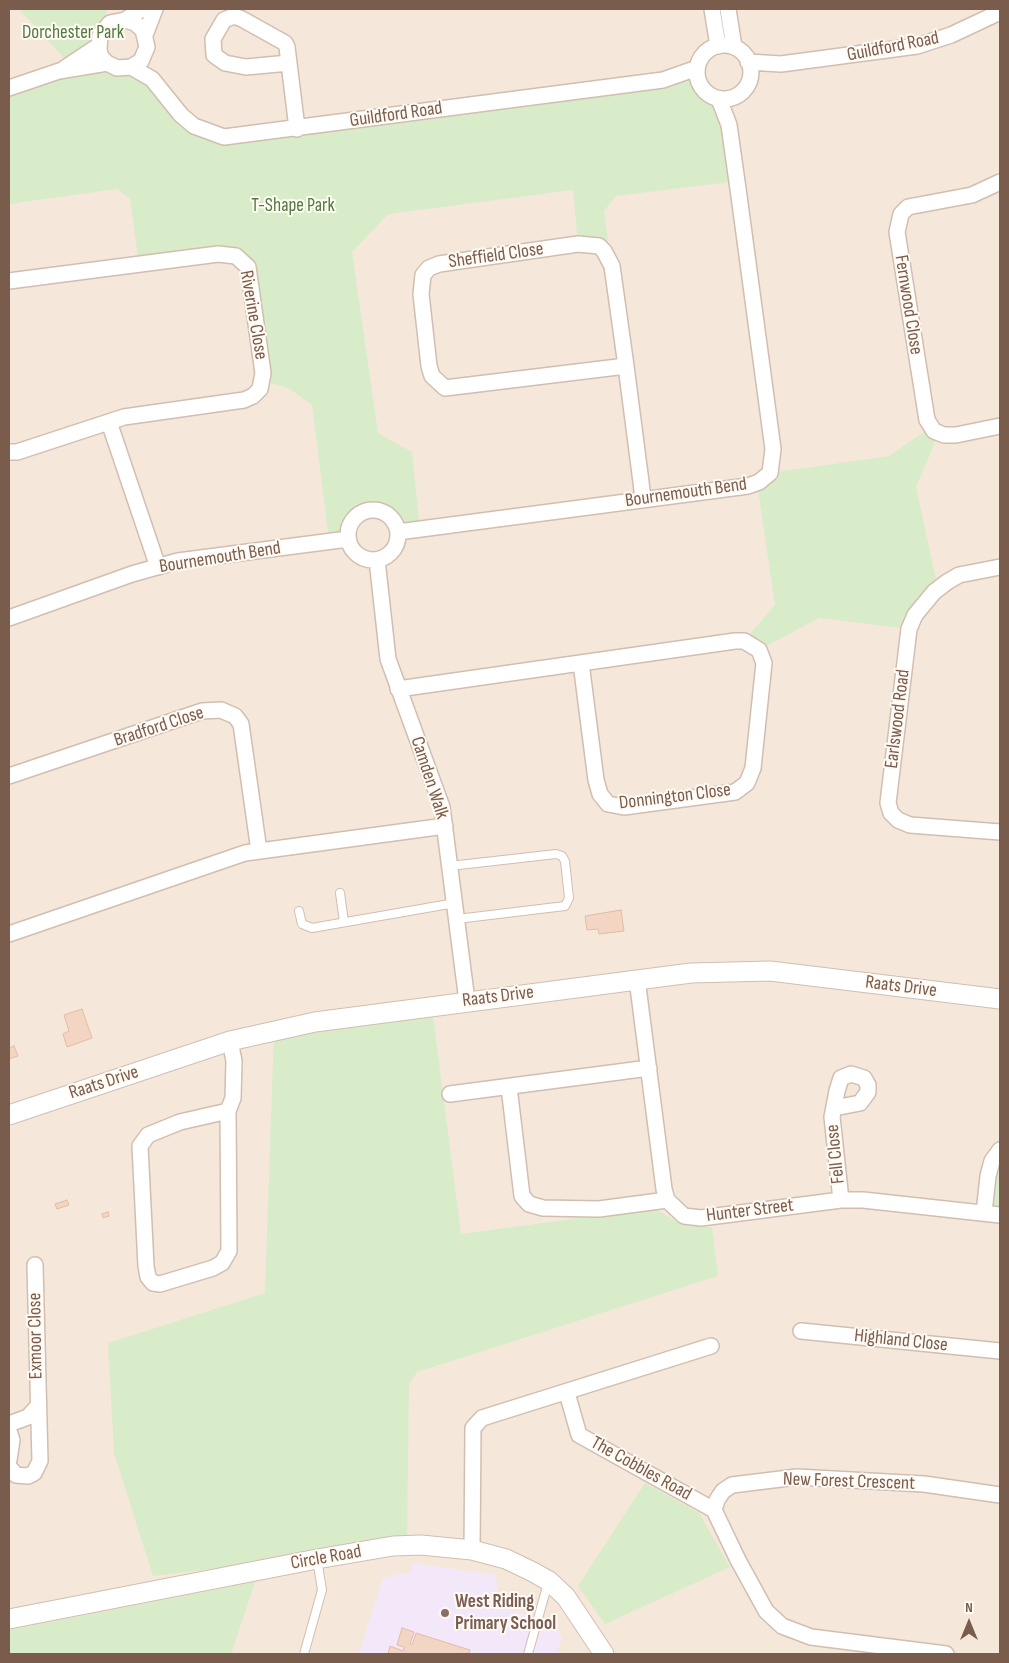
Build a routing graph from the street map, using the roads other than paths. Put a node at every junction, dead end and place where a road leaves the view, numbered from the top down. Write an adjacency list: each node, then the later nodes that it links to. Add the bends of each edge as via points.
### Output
1 (142, 9): 6 (street)
2 (155, 9): 7 (street)
3 (712, 9): 9 (street)
4 (728, 9): 10 (street)
5 (1000, 12): 15 (street, Guildford Road, via 951,35 917,46)
6 (125, 20): 7 (street, via 135,23); 8 (street, via 104,28)
7 (146, 36): 11 (street)
8 (98, 46): 13 (street); 18 (street)
9 (718, 46): 10 (street); 17 (street, via 704,54)
10 (734, 48): 12 (street)
11 (145, 53): 16 (street, via 141,61); 19 (street, Guildford Road)
12 (748, 62): 15 (street, Guildford Road); 20 (street)
13 (107, 63): 16 (street, via 117,68); 18 (street)
14 (289, 63): 14 (street, via 286,43 242,18 234,16 224,20 213,38 214,55 225,63 246,67); 27 (street)
15 (781, 64): 20 (street, Guildford Road)
16 (131, 67): 19 (street, Guildford Road)
17 (697, 68): 21 (street, Guildford Road); 22 (street)
18 (59, 71): 23 (street)
19 (152, 79): 27 (street, Guildford Road, via 182,115 209,134 224,138)
20 (750, 79): 24 (street)
21 (663, 80): 22 (street, Guildford Road); 27 (street, Guildford Road)
22 (699, 84): 25 (street, via 709,95)
23 (9, 88)
24 (735, 97): 25 (street); 26 (street, Bournemouth Bend)
25 (719, 99): 26 (street, Bournemouth Bend)
26 (729, 125): 34 (street, Bournemouth Bend, via 773,461 770,472 760,482 748,486)
27 (297, 129)
28 (1000, 182): 32 (street, Fernwood Close, via 972,195 908,207 901,214 896,232 927,420 934,431 944,435)
29 (9, 281): 31 (street, Riverine Close, via 218,254 236,256 248,267 263,373 260,389 244,400 141,414)
30 (626, 366): 30 (street, Sheffield Close, via 612,266 608,254 599,246 586,244 439,264 423,275 421,294 430,366 432,376 445,388); 34 (street, Sheffield Close)
31 (109, 422): 33 (street, Riverine Close); 38 (street)
32 (1000, 426)
33 (9, 452)
34 (643, 500): 35 (street, Bournemouth Bend)
35 (398, 532): 36 (street, via 390,516 368,510 351,523); 37 (street, via 395,547 387,556)
36 (348, 539): 37 (street, via 359,556); 38 (street, Bournemouth Bend)
37 (376, 560): 42 (street, Camden Walk, via 388,659)
38 (158, 566): 40 (street, Bournemouth Bend)
39 (1000, 567): 45 (street, Earlswood Road, via 960,575 947,582 915,615 909,630 888,803 898,820 910,824)
40 (9, 618)
41 (581, 663): 41 (street, Donnington Close, via 735,642 752,644 763,656 764,668 753,768 747,783 735,792 624,807 608,804 600,794 596,780); 42 (street, Donnington Close)
42 (398, 689): 44 (street, Camden Walk, via 434,781)
43 (9, 776): 46 (street, Bradford Close, via 202,712 221,710 235,716 241,724)
44 (445, 826): 46 (street); 47 (street, Camden Walk)
45 (1000, 832)
46 (259, 851): 53 (street, via 245,853)
47 (450, 866): 49 (street, Camden Walk); 51 (lane, via 556,854 565,861 570,898 565,906)
48 (340, 893): 52 (lane)
49 (455, 903): 51 (street, Camden Walk); 52 (lane)
50 (300, 911): 52 (lane, via 302,924 309,928)
51 (457, 920): 56 (street, Camden Walk)
52 (344, 922)
53 (9, 934)
54 (637, 979): 55 (street, Raats Drive, via 718,971 770,971); 56 (street, Raats Drive); 58 (street)
55 (1000, 999)
56 (467, 1001): 57 (street, Raats Drive, via 315,1022)
57 (230, 1041): 62 (street, via 234,1061 233,1098); 63 (street, Raats Drive)
58 (649, 1068): 59 (street); 65 (street)
59 (508, 1086): 60 (street); 65 (street, via 522,1196 529,1204 543,1208 599,1209)
60 (450, 1094)
61 (834, 1108): 66 (street, Fell Close, via 832,1137)
62 (228, 1111): 62 (street, via 230,1240 226,1258 213,1268 160,1284 153,1283 146,1266 140,1146 148,1135 180,1122)
63 (9, 1114)
64 (1000, 1150): 67 (street, via 992,1161 988,1176)
65 (667, 1200): 66 (street, Hunter Street, via 684,1216 701,1218)
66 (841, 1200): 67 (street, Hunter Street)
67 (984, 1213): 68 (street, Hunter Street)
68 (1000, 1215)
69 (34, 1265): 74 (street, Exmoor Close)
70 (801, 1331): 72 (street, Highland Close)
71 (711, 1346): 73 (street)
72 (1000, 1351)
73 (566, 1393): 80 (street, The Cobbles Road, via 579,1434); 81 (street, via 482,1418 473,1428)
74 (36, 1407): 75 (street, Exmoor Close, via 28,1417); 78 (street, Exmoor Close, via 40,1461 37,1469 24,1477 16,1475)
75 (9, 1424)
76 (9, 1431): 77 (street, via 12,1447)
77 (9, 1460)
78 (9, 1467)
79 (1000, 1495): 80 (street, New Forest Crescent, via 924,1484 797,1477 758,1480 727,1487)
80 (714, 1510): 88 (street, via 766,1611 782,1626 811,1637)
81 (472, 1550): 82 (street, Circle Road, via 407,1545); 83 (street, Circle Road, via 506,1559)
82 (317, 1559): 84 (street, Circle Road); 85 (lane, via 322,1590)
83 (549, 1581): 86 (lane); 87 (street, Circle Road, via 571,1604)
84 (9, 1619)
85 (304, 1654)
86 (528, 1654)
87 (604, 1654)
88 (946, 1654)

